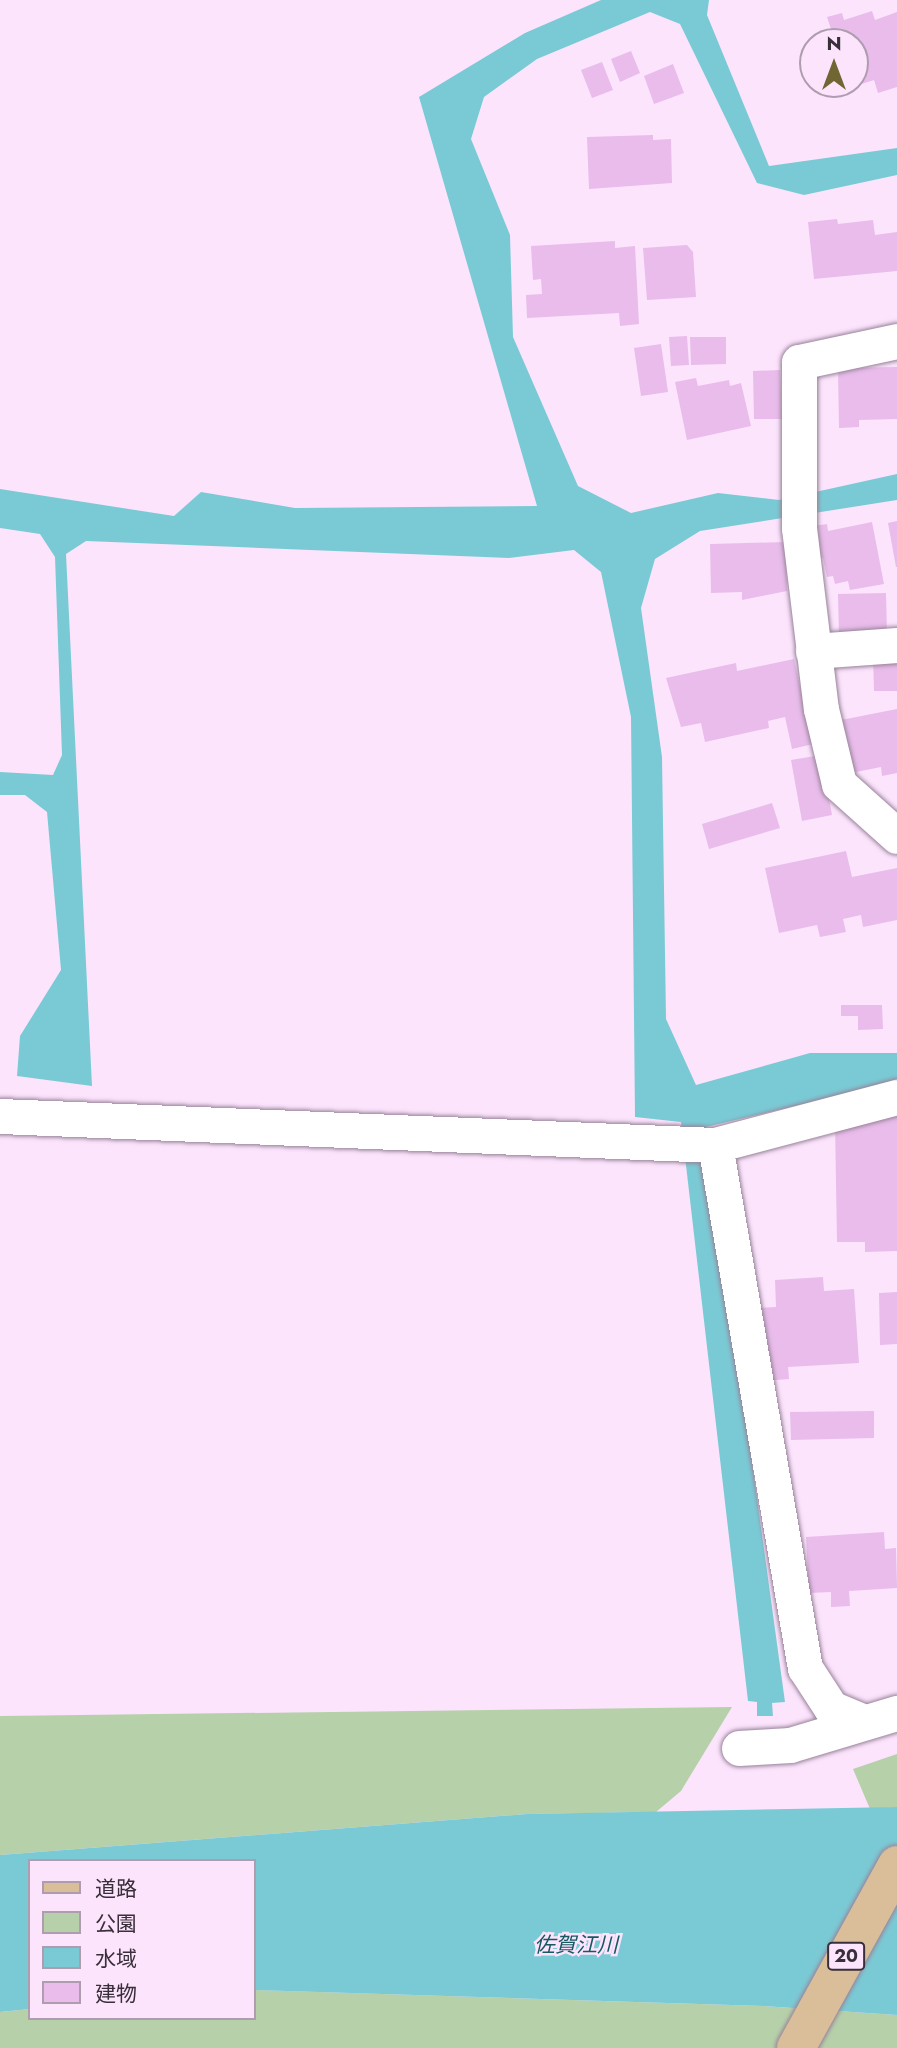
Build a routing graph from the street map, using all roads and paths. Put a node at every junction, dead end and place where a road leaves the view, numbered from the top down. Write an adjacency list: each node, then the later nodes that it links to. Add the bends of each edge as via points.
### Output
1 (897, 341): 3 (street, via 799,362 799,528)
2 (897, 645): 3 (street)
3 (813, 651): 4 (street, via 839,784)
4 (897, 836)
5 (897, 1097): 7 (street)
6 (0, 1116): 7 (street)
7 (715, 1146): 9 (street, via 805,1668 831,1709)
8 (897, 1713): 9 (street)
9 (859, 1720): 10 (street, via 790,1745)
10 (739, 1748)
11 (897, 1865): 12 (main road, 20)
12 (796, 2048)

